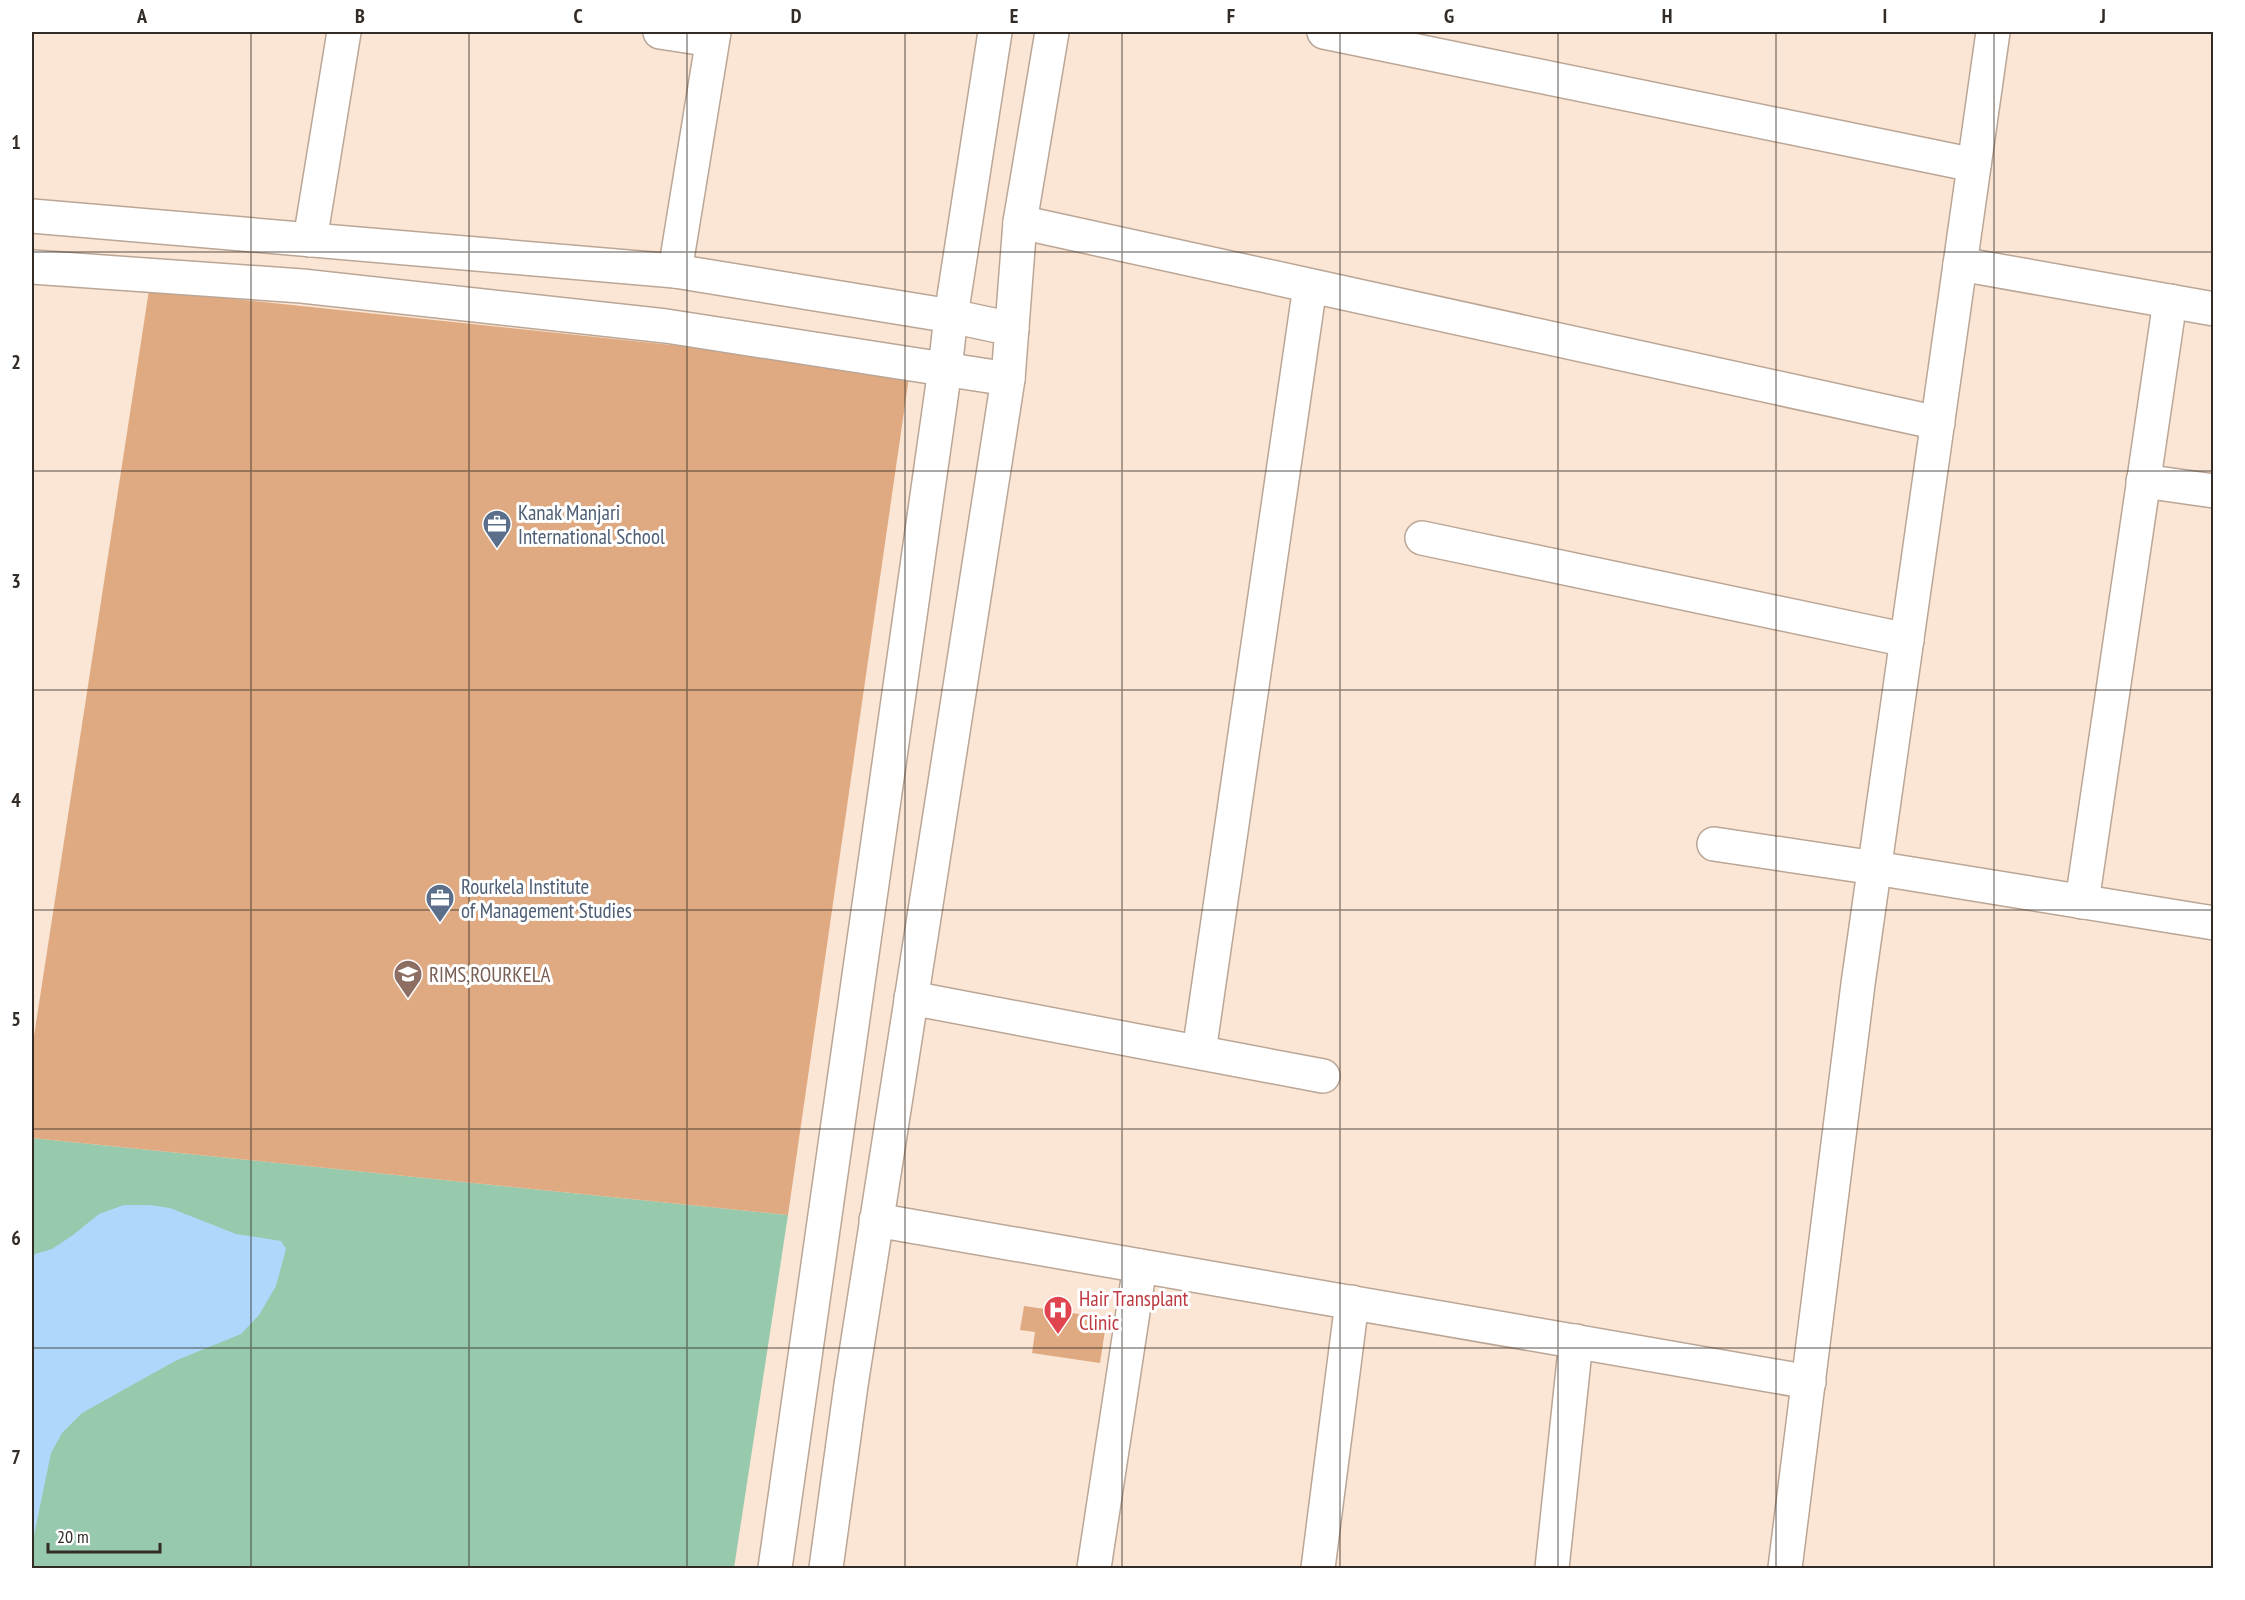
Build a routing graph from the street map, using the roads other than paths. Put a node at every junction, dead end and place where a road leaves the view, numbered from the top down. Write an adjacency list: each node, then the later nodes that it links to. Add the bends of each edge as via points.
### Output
1 (344, 32): 11 (street)
2 (660, 32): 7 (street)
3 (995, 32): 20 (street)
4 (1052, 32): 10 (street)
5 (1324, 32): 8 (street)
6 (1993, 32): 8 (street)
7 (713, 36): 15 (street)
8 (1974, 165): 13 (street)
9 (32, 216): 11 (street)
10 (1020, 222): 16 (street); 21 (street)
11 (310, 240): 12 (street)
12 (468, 254): 15 (street); 18 (street)
13 (1960, 264): 17 (street); 24 (street)
14 (32, 267): 18 (street, via 302,286)
15 (675, 271): 20 (street)
16 (1310, 286): 24 (street); 34 (street)
17 (2170, 302): 19 (street); 25 (street)
18 (460, 304): 22 (street, via 666,326)
19 (2214, 309)
20 (951, 316): 21 (street); 22 (street)
21 (1012, 329): 23 (street)
22 (945, 369): 23 (street); 41 (street)
23 (1008, 379): 33 (street)
24 (1938, 423): 28 (street)
25 (2143, 481): 26 (street); 31 (street)
26 (2214, 492)
27 (1422, 538): 28 (street)
28 (1907, 640): 30 (street)
29 (1714, 844): 30 (street)
30 (1875, 868): 31 (street); 40 (street)
31 (2082, 902): 32 (street)
32 (2214, 923)
33 (911, 998): 34 (street); 36 (street)
34 (1199, 1052): 35 (street)
35 (1323, 1076)
36 (876, 1220): 37 (street); 42 (street)
37 (1140, 1266): 38 (street); 43 (street)
38 (1352, 1302): 39 (street); 44 (street)
39 (1576, 1341): 40 (street); 45 (street)
40 (1809, 1382): 46 (street)
41 (775, 1569)
42 (826, 1569)
43 (1094, 1569)
44 (1318, 1569)
45 (1552, 1569)
46 (1785, 1569)

